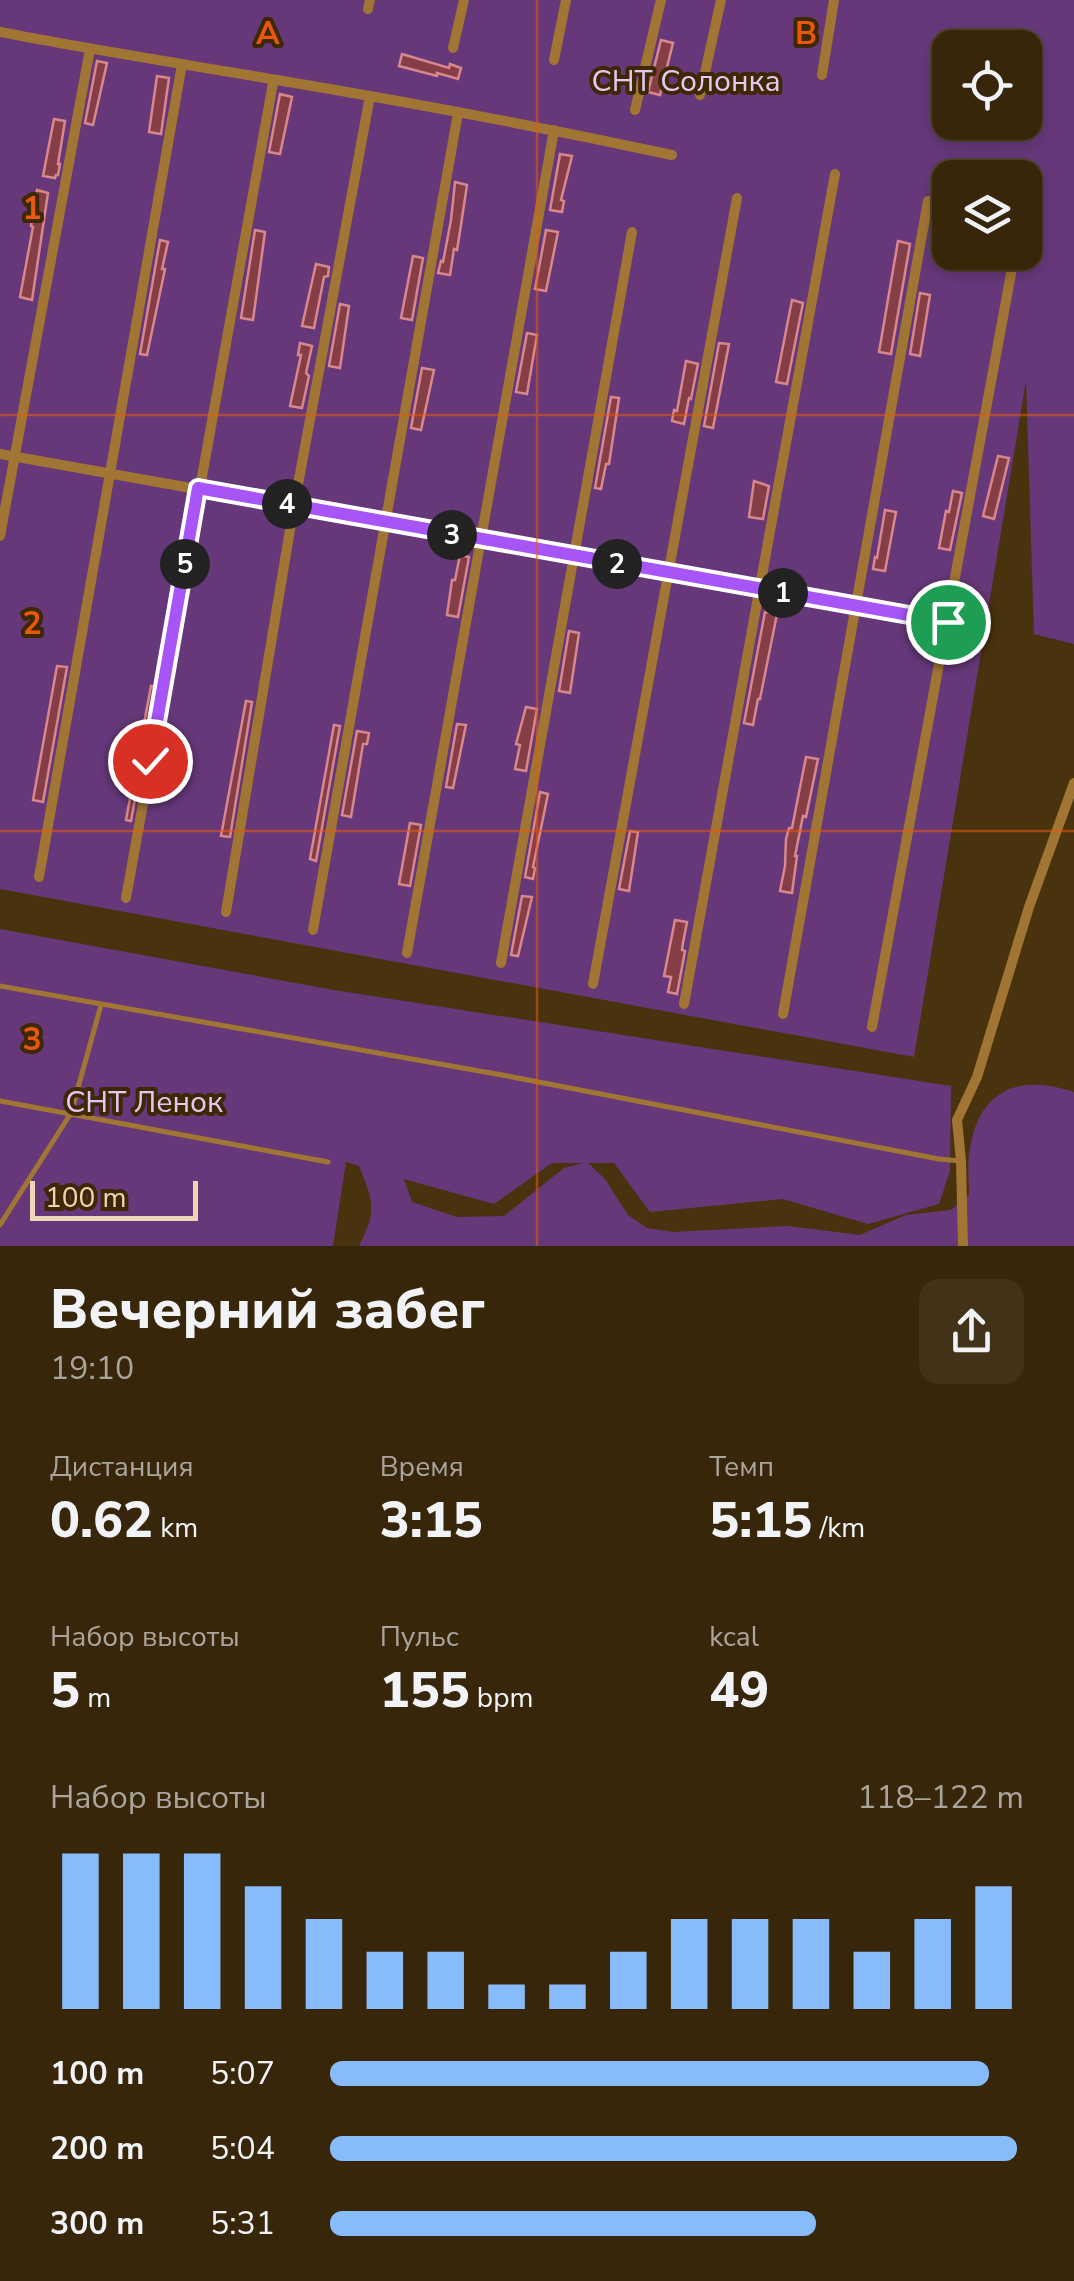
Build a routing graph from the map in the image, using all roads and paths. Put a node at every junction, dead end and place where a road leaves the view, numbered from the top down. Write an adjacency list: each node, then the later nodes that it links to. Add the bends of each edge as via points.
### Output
1 (464, 0): 7 (street)
2 (566, 0): 9 (street)
3 (660, 0): 15 (street)
4 (721, 0): 13 (street)
5 (834, 0): 11 (street)
6 (0, 32): 8 (street)
7 (453, 48)
8 (90, 49): 10 (street); 25 (street)
9 (554, 60)
10 (182, 64): 14 (street); 26 (street)
11 (822, 74)
12 (273, 83): 27 (street)
13 (700, 95)
14 (370, 96): 16 (street); 28 (street)
15 (635, 110)
16 (458, 114): 17 (street); 29 (street)
17 (554, 130): 18 (street); 31 (street)
18 (672, 156)
19 (835, 174): 34 (street)
20 (737, 198): 33 (street)
21 (928, 201): 35 (street)
22 (632, 232): 32 (street)
23 (1012, 270): 36 (street)
24 (0, 454): 25 (street)
25 (14, 457): 26 (street); 30 (street)
26 (110, 474): 27 (street); 38 (street)
27 (198, 488): 28 (street); 39 (street)
28 (294, 506): 29 (street); 40 (street)
29 (386, 522): 31 (street); 41 (street)
30 (0, 536)
31 (481, 540): 32 (street); 42 (street)
32 (574, 556): 33 (street); 43 (street)
33 (669, 573): 34 (street); 44 (street)
34 (760, 589): 35 (street); 47 (street)
35 (856, 607): 36 (street); 48 (street)
36 (948, 622): 49 (street)
37 (1074, 783): 52 (street, via 958,1120)
38 (39, 878)
39 (126, 898)
40 (226, 912)
41 (313, 930)
42 (407, 953)
43 (501, 963)
44 (593, 984)
45 (0, 986): 46 (lane)
46 (101, 1004): 51 (lane); 52 (lane)
47 (684, 1004)
48 (782, 1014)
49 (872, 1028)
50 (0, 1101): 51 (lane)
51 (71, 1113): 53 (lane); 54 (lane)
52 (961, 1161): 55 (street)
53 (328, 1162)
54 (0, 1225)
55 (963, 1246)

